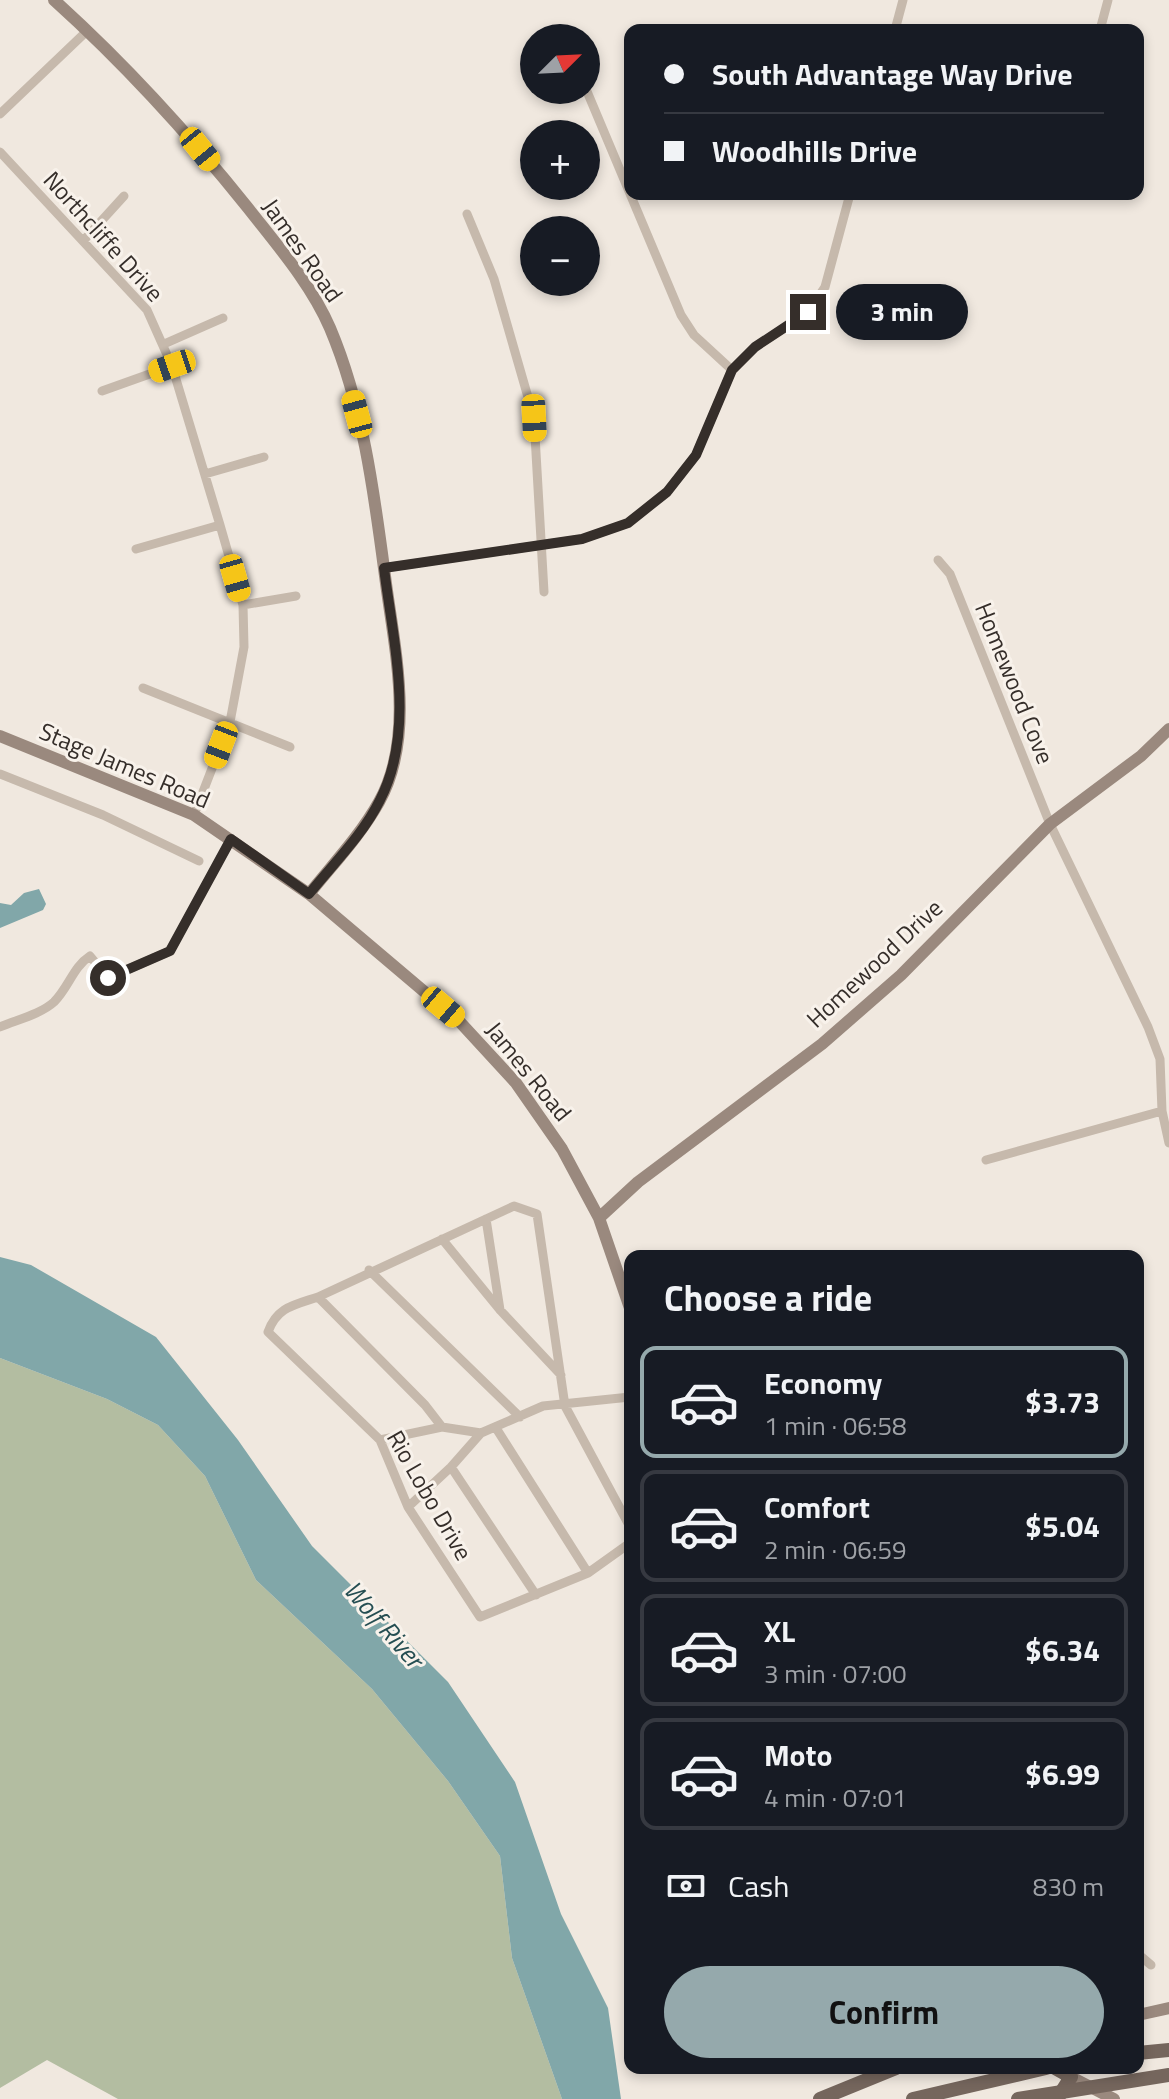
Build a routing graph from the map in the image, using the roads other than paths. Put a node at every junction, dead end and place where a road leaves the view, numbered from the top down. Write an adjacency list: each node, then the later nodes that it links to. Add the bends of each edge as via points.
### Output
1 (54, 0): 6 (street, James Road)
2 (903, 0): 4 (street)
3 (1108, 0): 5 (street)
4 (897, 24)
5 (1102, 24)
6 (88, 30): 8 (street); 27 (street, James Road, via 181,124 316,301 338,349 357,414)
7 (592, 104): 10 (street)
8 (0, 114)
9 (0, 152): 15 (street, Northcliffe Drive)
10 (624, 179)
11 (124, 196): 15 (street)
12 (633, 200): 19 (street, via 681,315 694,335)
13 (848, 200): 19 (street, via 825,287 808,312 755,347)
14 (467, 214): 24 (street, via 494,279 534,418)
15 (84, 240): 17 (street, Northcliffe Drive, via 147,310)
16 (223, 318): 17 (street)
17 (164, 344): 18 (street, Northcliffe Drive)
18 (172, 366): 20 (street); 22 (street, Northcliffe Drive)
19 (732, 370): 24 (street, via 696,455 667,492 628,523)
20 (102, 391)
21 (264, 457): 22 (street)
22 (205, 474): 23 (street, Northcliffe Drive)
23 (220, 525): 25 (street); 30 (street, Northcliffe Drive)
24 (540, 547): 27 (street); 28 (street)
25 (136, 549)
26 (938, 560): 38 (street, Homewood Cove, via 950,574)
27 (384, 568): 41 (street, James Road, via 398,690 394,762 380,801)
28 (544, 592)
29 (296, 596): 30 (street)
30 (243, 605): 32 (street, Northcliffe Drive, via 244,647)
31 (143, 688): 32 (street)
32 (230, 722): 35 (street); 37 (street, Northcliffe Drive)
33 (1169, 729): 38 (street, Homewood Drive)
34 (0, 736): 37 (street, Stage James Road)
35 (290, 747)
36 (0, 774): 40 (street)
37 (194, 815): 39 (street, Stage James Road)
38 (1050, 824): 43 (street, Homewood Cove, via 1148,1027 1160,1059); 46 (street, Homewood Drive, via 822,1044 638,1182)
39 (231, 839): 41 (street, Stage James Road); 42 (street, via 170,951 108,978 90,956 78,964 51,1005)
40 (199, 861)
41 (309, 894): 46 (street, James Road, via 459,1021 516,1083 562,1149)
42 (0, 1027)
43 (1162, 1111): 44 (street, Homewood Cove); 45 (street)
44 (1169, 1143)
45 (986, 1160)
46 (599, 1218): 50 (street, James Road)
47 (486, 1219): 48 (street); 52 (street); 53 (street, via 514,1206 537,1214)
48 (442, 1239): 49 (street); 52 (street)
49 (369, 1270): 51 (street); 56 (street)
50 (624, 1291)
51 (318, 1297): 57 (street); 60 (street, Rio Lobo Drive, via 285,1307 274,1316 268,1332)
52 (500, 1310): 53 (street)
53 (562, 1376): 55 (street)
54 (624, 1397): 55 (street)
55 (565, 1406): 56 (street, via 543,1406); 63 (street)
56 (520, 1417): 58 (street)
57 (442, 1427): 59 (street); 60 (street)
58 (496, 1428): 59 (street); 65 (street)
59 (481, 1433): 61 (street)
60 (380, 1440): 62 (street, Rio Lobo Drive)
61 (451, 1467): 62 (street); 66 (street)
62 (408, 1507): 66 (street, Rio Lobo Drive, via 480,1617)
63 (624, 1516)
64 (624, 1547): 65 (street)
65 (588, 1573): 66 (street)
66 (536, 1595)
67 (1144, 1959): 68 (street)
68 (1151, 1965)
69 (1169, 2008): 70 (street)
70 (1144, 2014)
71 (1168, 2050): 72 (main road)
72 (1144, 2052)
73 (881, 2074): 79 (main road)
74 (1017, 2074): 80 (main road)
75 (1070, 2074): 82 (main road)
76 (1073, 2074): 83 (street)
77 (1076, 2074): 84 (street)
78 (1169, 2075): 81 (main road, bridge)
79 (820, 2099)
80 (913, 2099)
81 (1018, 2099)
82 (1056, 2099)
83 (1080, 2099)
84 (1114, 2099)

